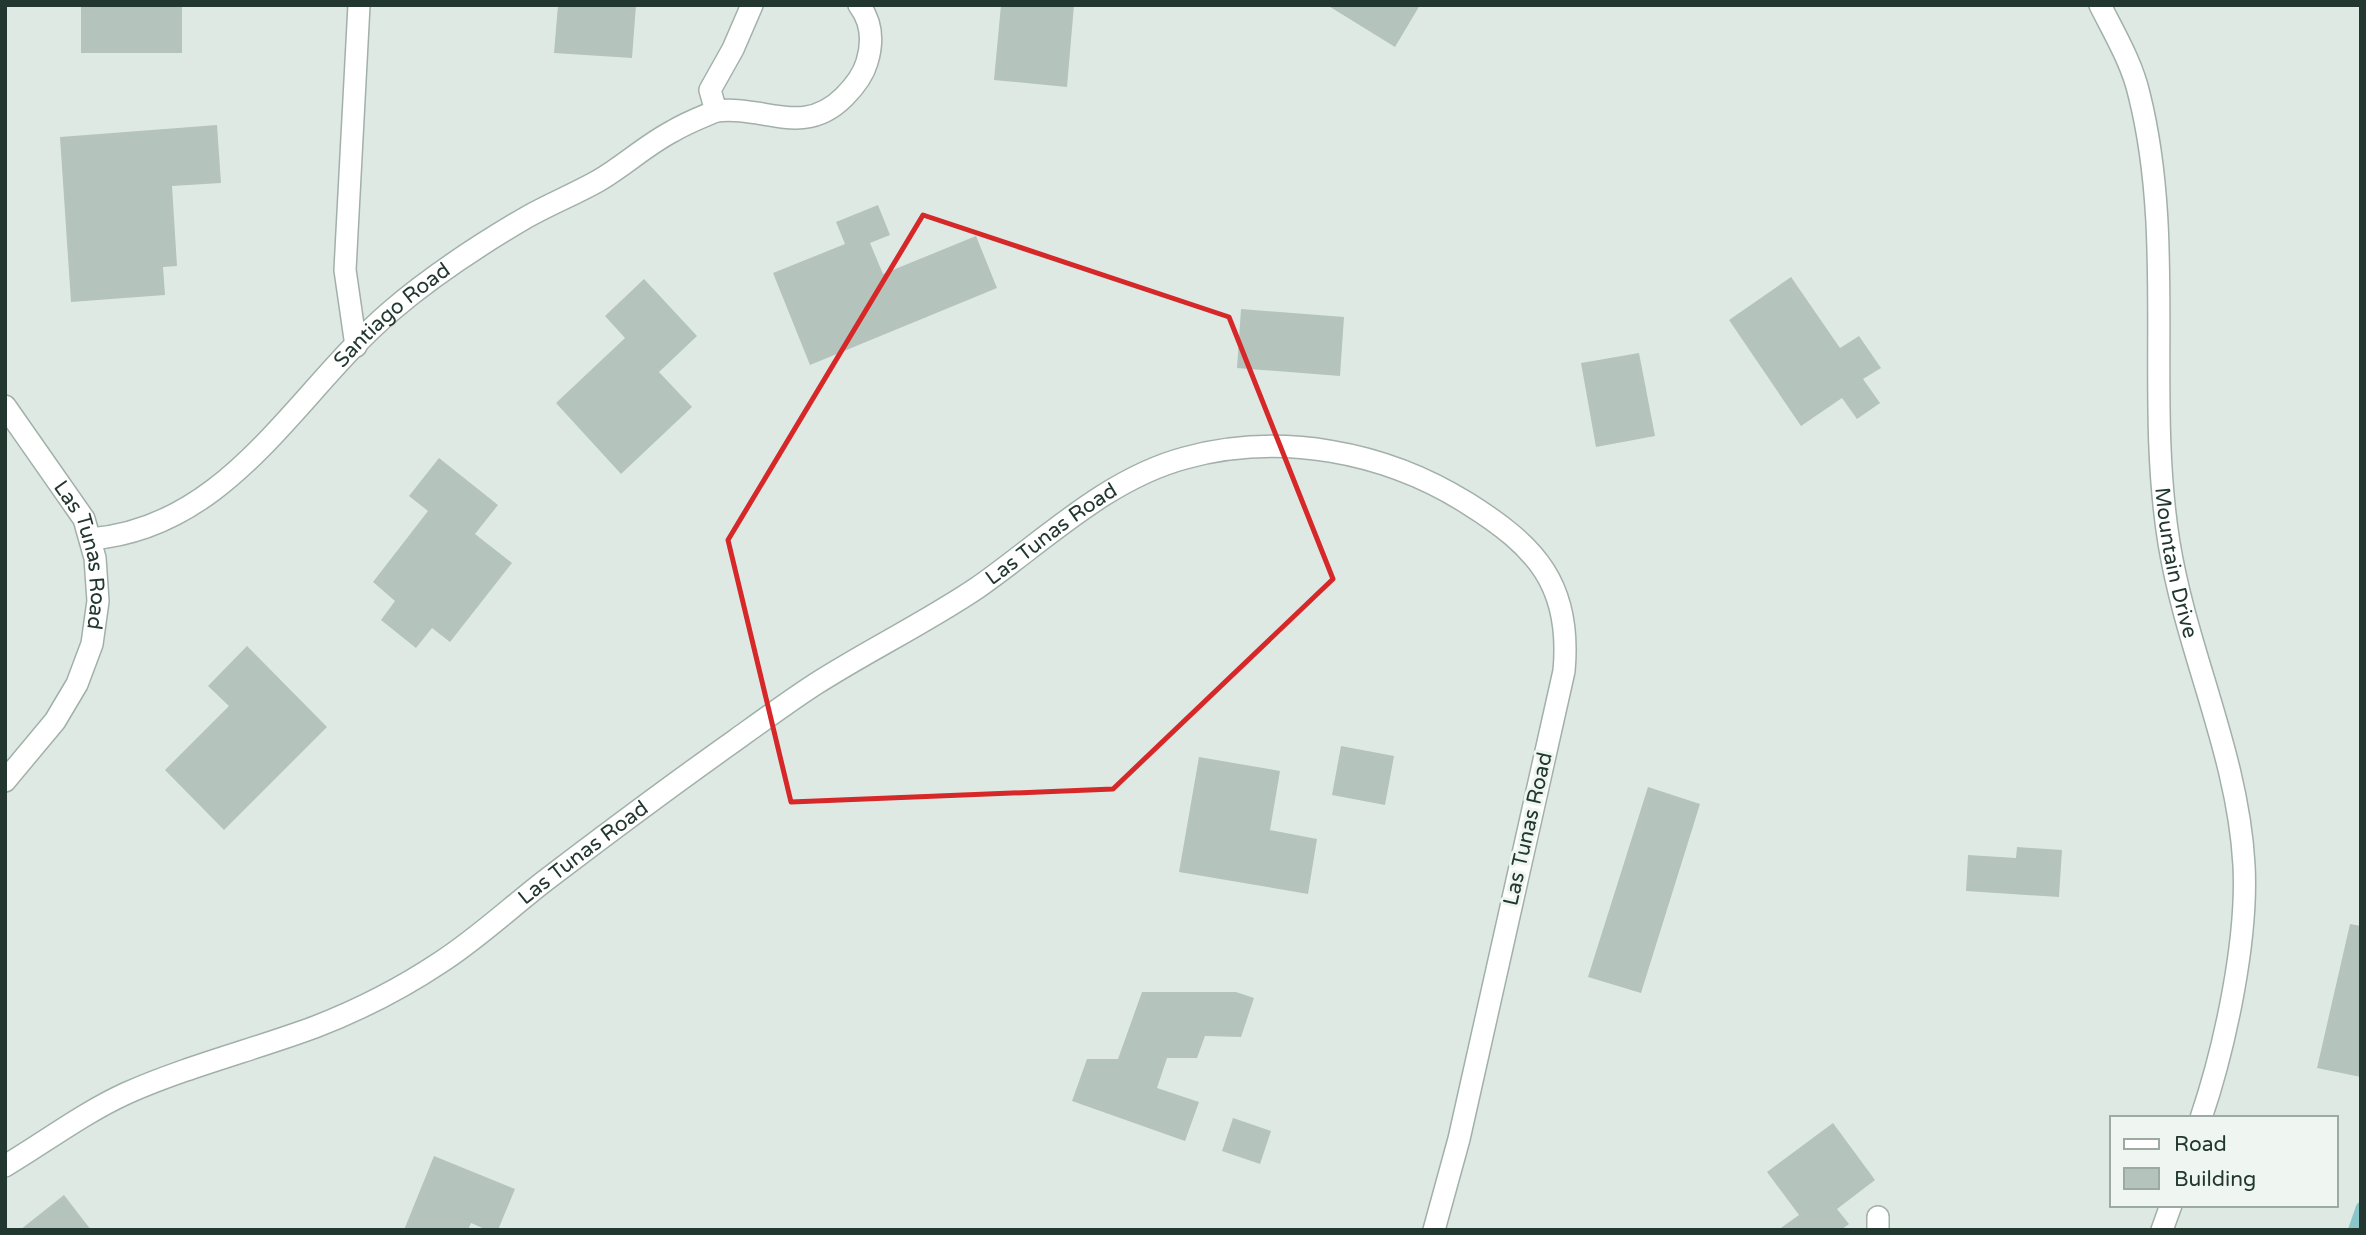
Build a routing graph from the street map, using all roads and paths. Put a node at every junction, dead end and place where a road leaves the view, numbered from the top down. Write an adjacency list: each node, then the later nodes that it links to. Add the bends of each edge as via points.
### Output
1 (359, 5): 6 (street, via 345,270)
2 (752, 5): 5 (street, via 710,90)
3 (859, 5): 5 (street, Santiago Road, via 870,27 871,48 855,86 836,104 820,115 800,120 738,108)
4 (2100, 5): 10 (street, Mountain Drive, via 2139,92 2152,168 2158,246 2160,458 2169,542 2185,624 2221,735 2236,800 2244,866 2241,928 2227,1022)
5 (716, 111): 6 (street, Santiago Road, via 672,131 598,181 456,261 390,312)
6 (356, 346): 8 (street, Santiago Road, via 219,488 159,524)
7 (5, 406): 8 (street, Las Tunas Road, via 84,519)
8 (90, 539): 9 (street, Las Tunas Road, via 98,601 92,644 60,712)
9 (5, 781)
10 (2202, 1116)
11 (5, 1166): 13 (street, Las Tunas Road, via 125,1094 314,1027 372,1002 443,961 812,686 974,590 1093,503 1144,472 1235,448 1291,446 1392,466 1444,488 1492,518 1535,554 1554,590 1564,624 1564,671 1459,1139)
12 (2170, 1207): 14 (street)
13 (1434, 1230)
14 (2162, 1230)

